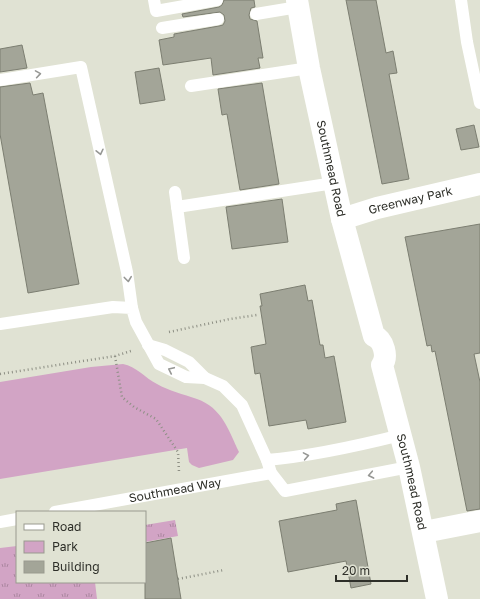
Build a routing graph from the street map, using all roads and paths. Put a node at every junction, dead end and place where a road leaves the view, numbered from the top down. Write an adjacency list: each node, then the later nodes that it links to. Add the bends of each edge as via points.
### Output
1 (154, 0): 2 (lane, via 156,11)
2 (217, 0)
3 (461, 0): 11 (lane)
4 (297, 3): 5 (lane); 8 (main road, Southmead Road)
5 (256, 14)
6 (218, 19): 7 (lane)
7 (162, 28)
8 (309, 68): 10 (lane); 12 (main road, Southmead Road)
9 (0, 80): 18 (lane, one-way to 18, via 81,67 127,272)
10 (191, 86)
11 (480, 103)
12 (334, 183): 15 (lane); 16 (main road, Southmead Road)
13 (480, 184): 16 (main road, Greenway Park, via 377,208)
14 (175, 192): 15 (lane)
15 (177, 207): 17 (lane)
16 (342, 219): 24 (main road, Southmead Road, via 374,336 369,344 374,362 382,365)
17 (184, 258)
18 (132, 308): 20 (lane, via 113,307); 21 (lane)
19 (257, 315): 21 (path, via 176,330 164,334)
20 (0, 324)
21 (148, 345): 22 (path); 25 (lane, via 165,350 188,362 205,378 223,386 242,406)
22 (115, 356): 23 (path); 28 (path, via 122,397 134,408 156,419 178,452)
23 (0, 374)
24 (401, 435): 25 (lane, one-way to 24, via 334,451); 26 (main road, Southmead Road)
25 (267, 460): 27 (lane)
26 (409, 467): 27 (lane, one-way to 27, via 285,491); 33 (main road, Southmead Road)
27 (271, 473): 28 (lane, Southmead Way)
28 (180, 490): 29 (lane, Southmead Way)
29 (61, 511)
30 (16, 519): 32 (lane)
31 (480, 521): 33 (main road)
32 (0, 522)
33 (424, 532): 36 (main road, Southmead Road)
34 (224, 570): 35 (path)
35 (178, 579)
36 (437, 599)

